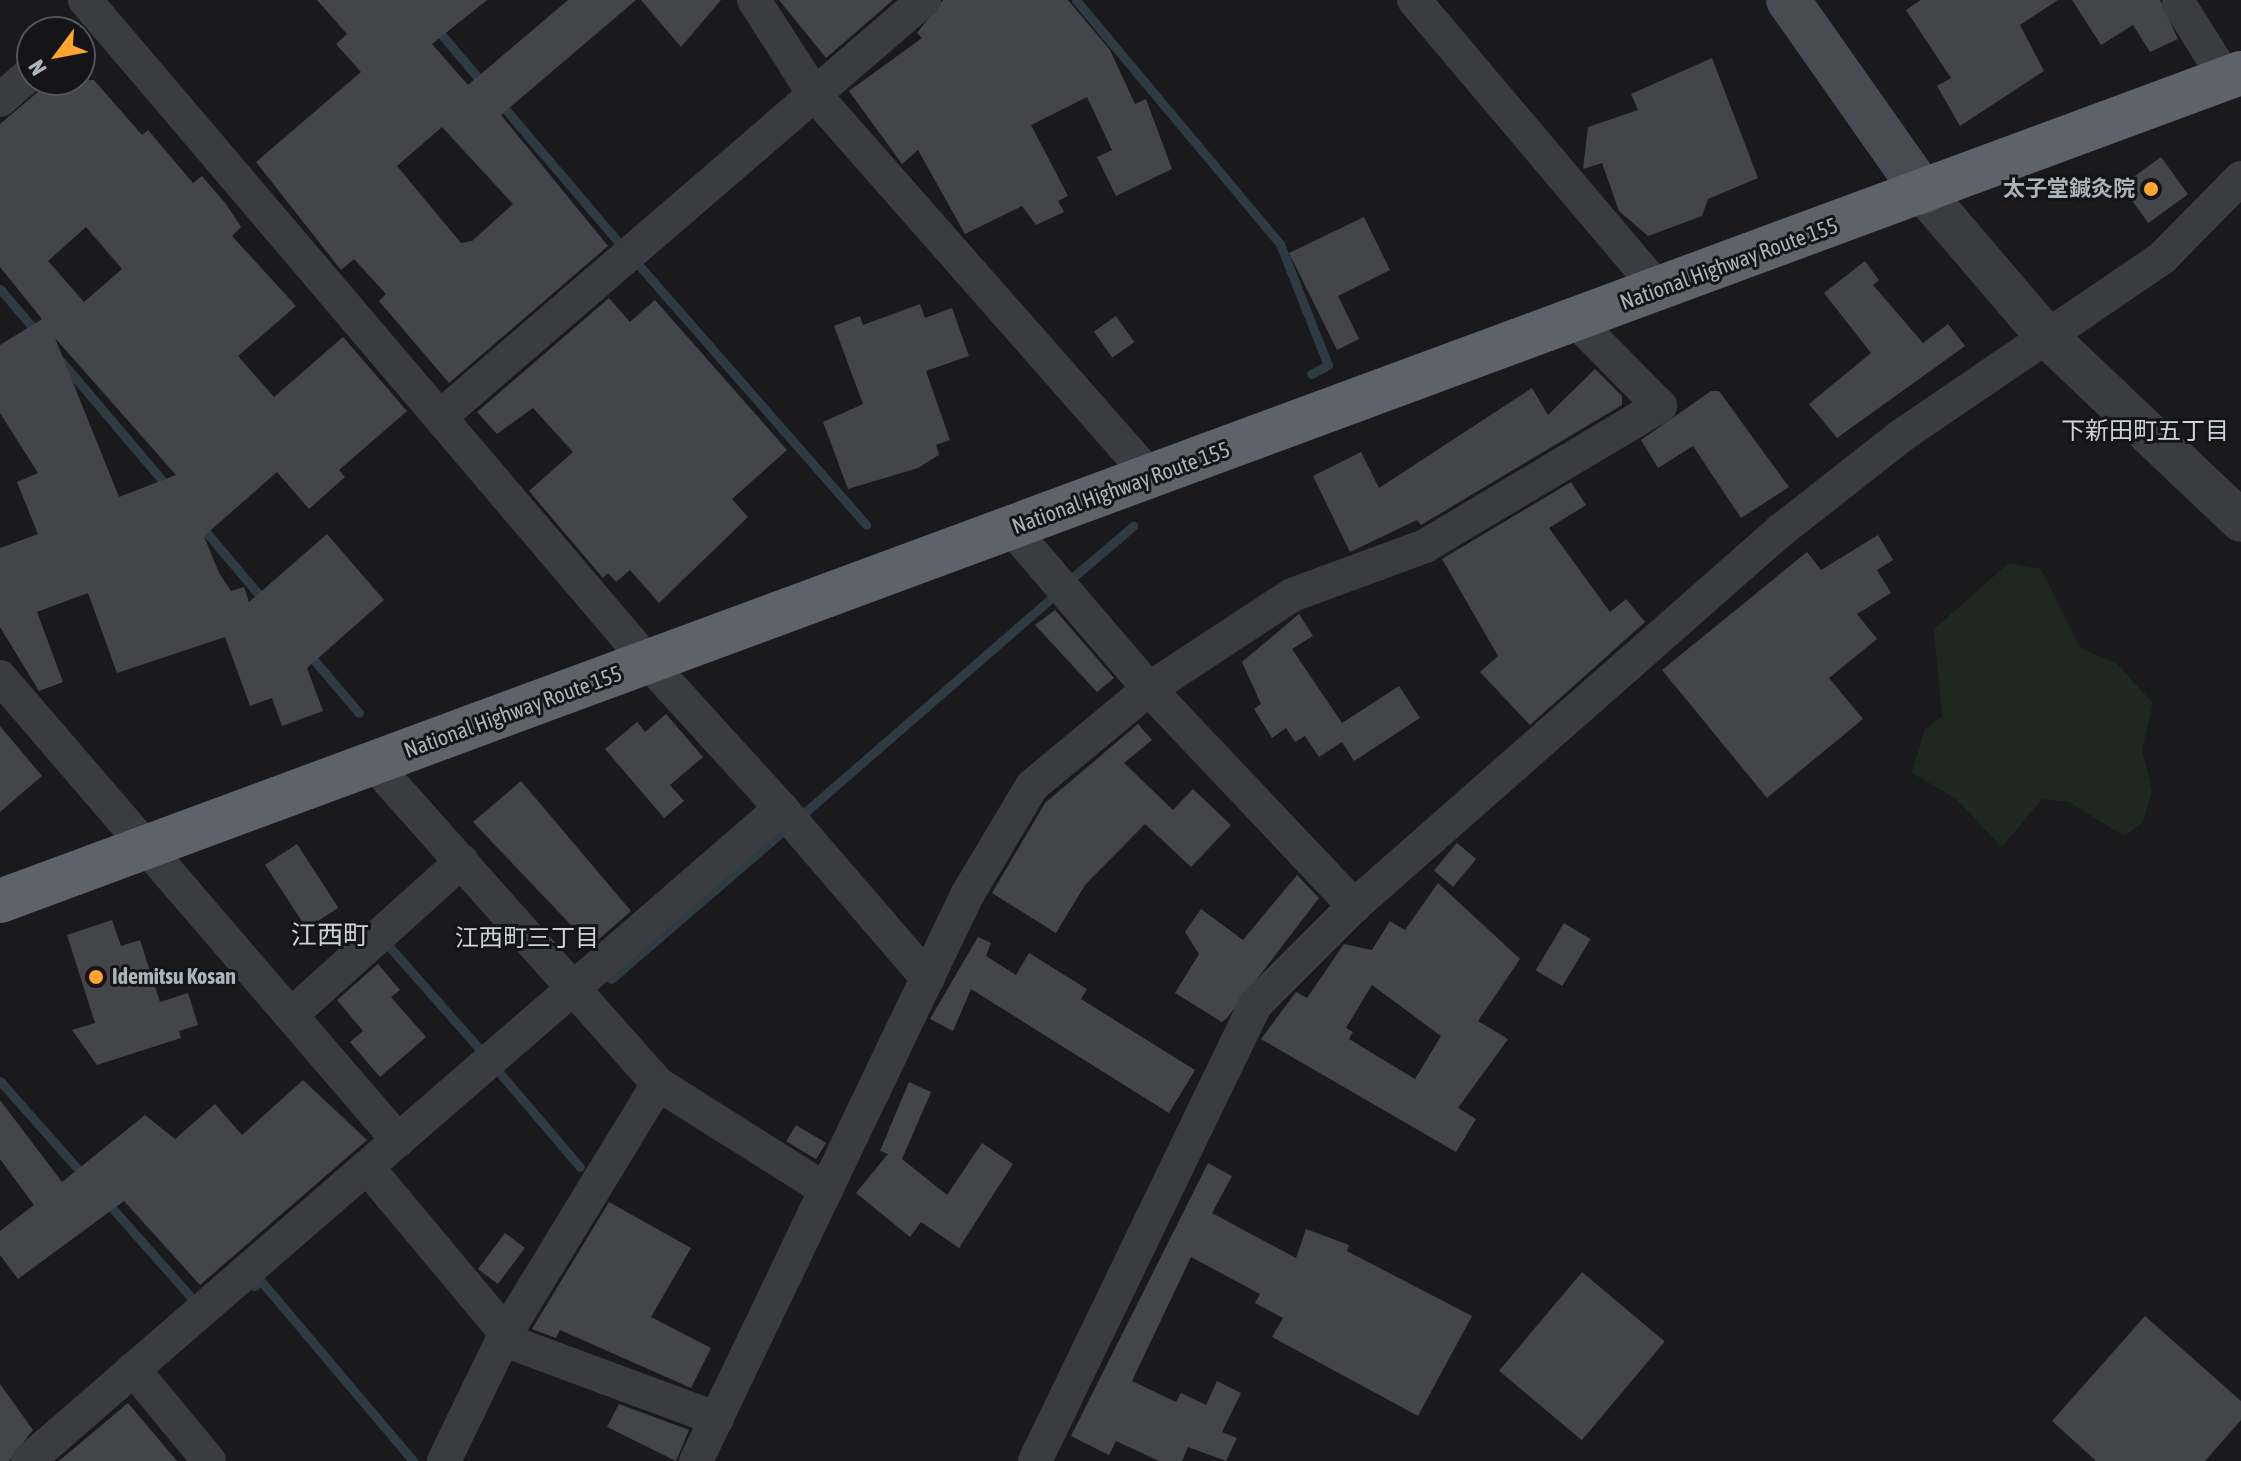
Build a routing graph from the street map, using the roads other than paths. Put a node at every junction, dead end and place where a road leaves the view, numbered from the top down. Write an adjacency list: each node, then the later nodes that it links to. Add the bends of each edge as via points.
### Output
1 (754, 0): 9 (street)
2 (924, 0): 9 (street)
3 (1414, 0): 13 (street)
4 (1788, 0): 12 (main road)
5 (2179, 1): 7 (street)
6 (95, 12): 16 (street)
7 (2233, 76): 12 (highway, National Highway Route 155)
8 (16, 86): 10 (street)
9 (814, 94): 16 (street); 17 (street)
10 (0, 100)
11 (2241, 178): 15 (street, via 2163,257)
12 (1923, 192): 13 (highway, National Highway Route 155); 15 (street)
13 (1659, 290): 14 (highway, National Highway Route 155)
14 (1575, 320): 17 (highway, National Highway Route 155); 22 (street, via 1660,406 1425,546 1292,595)
15 (2045, 335): 18 (street); 28 (street, via 1780,531)
16 (440, 417): 20 (street)
17 (1151, 477): 19 (highway, National Highway Route 155)
18 (2241, 521)
19 (1012, 529): 20 (highway, National Highway Route 155); 22 (street)
20 (648, 662): 23 (highway, National Highway Route 155); 24 (street)
21 (0, 677): 25 (street)
22 (1149, 689): 28 (street); 29 (street, via 1032,786 974,881)
23 (374, 764): 25 (highway, National Highway Route 155); 26 (street)
24 (781, 808): 29 (street); 30 (street)
25 (146, 848): 27 (highway, National Highway Route 155); 31 (street)
26 (462, 861): 30 (street); 31 (street)
27 (0, 901)
28 (1354, 906): 43 (street, via 1255,1005)
29 (928, 979): 35 (street)
30 (576, 986): 32 (street); 33 (street)
31 (291, 1015): 33 (street)
32 (658, 1084): 35 (street); 36 (street)
33 (398, 1140): 34 (street)
34 (367, 1167): 36 (street); 37 (street)
35 (826, 1190): 38 (street)
36 (505, 1337): 38 (street); 41 (street)
37 (133, 1369): 39 (street); 40 (street)
38 (717, 1419): 42 (street)
39 (28, 1461)
40 (209, 1461)
41 (444, 1461)
42 (696, 1461)
43 (1035, 1461)

